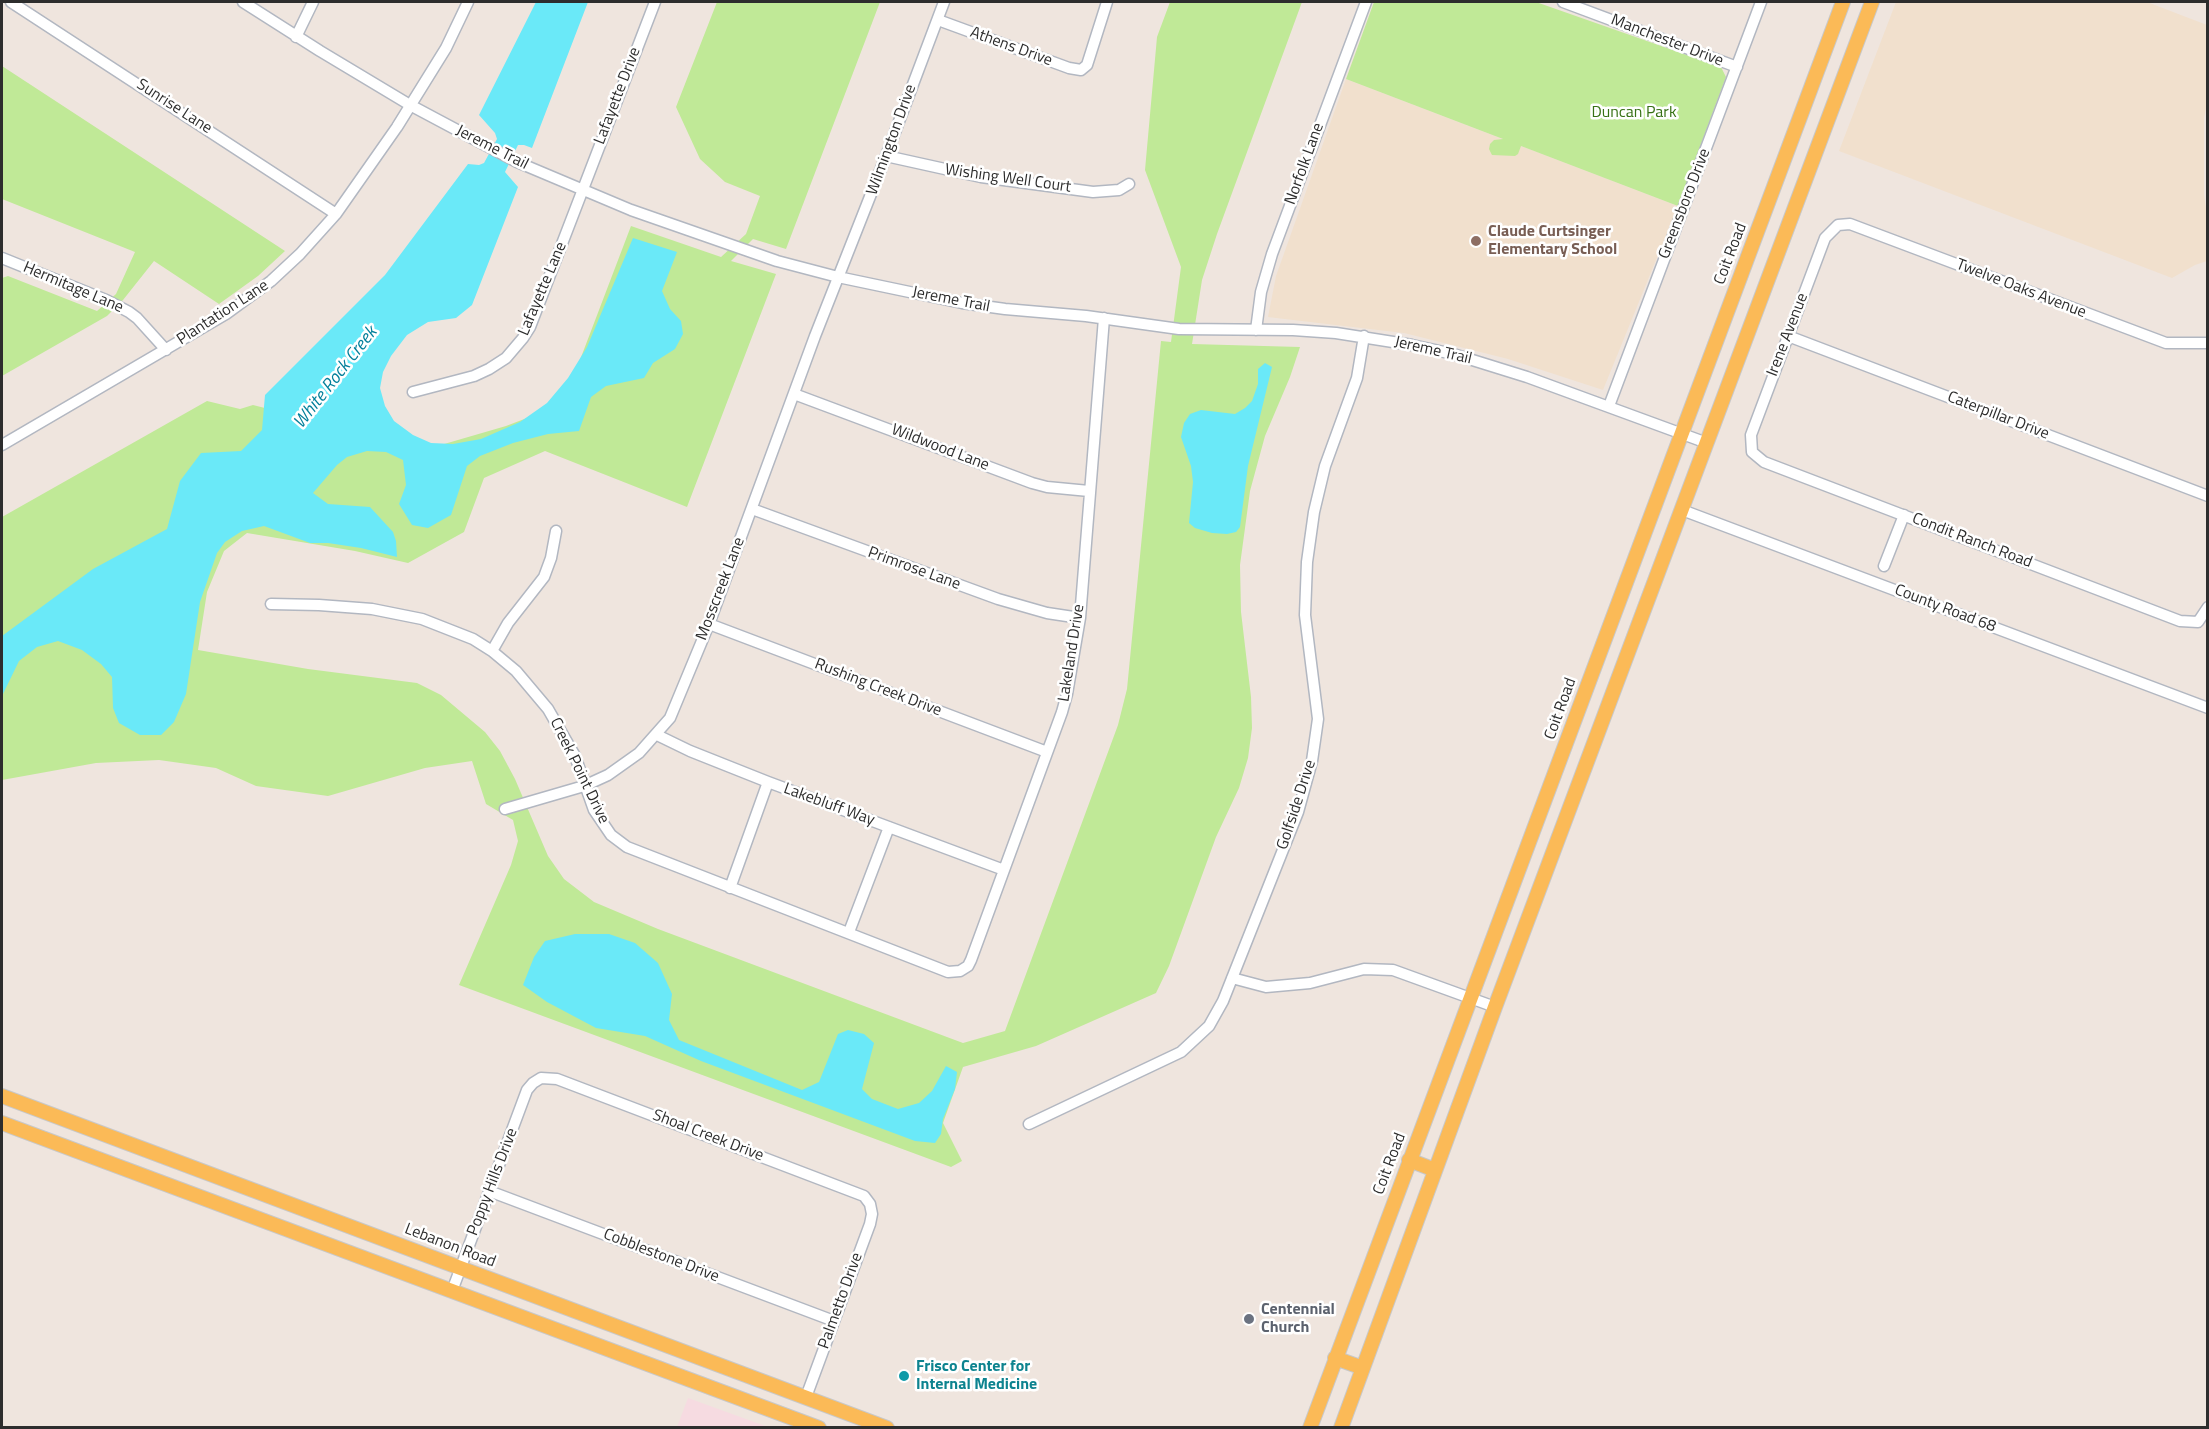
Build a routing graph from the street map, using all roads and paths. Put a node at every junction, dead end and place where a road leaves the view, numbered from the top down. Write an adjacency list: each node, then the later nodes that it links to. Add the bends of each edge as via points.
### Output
1 (11, 2): 23 (street, Sunrise Lane)
2 (243, 2): 15 (street, Jereme Trail)
3 (313, 2): 15 (street)
4 (468, 2): 17 (street, Plantation Lane, via 446,48)
5 (655, 2): 22 (street, Lafayette Drive)
6 (944, 2): 14 (street, Wilmington Drive)
7 (1107, 2): 14 (street, Athens Drive, via 1084,69 1069,68)
8 (1366, 2): 28 (street, Norfolk Lane, via 1272,254)
9 (1563, 2): 13 (street, Manchester Drive)
10 (1761, 2): 16 (street, Greensboro Drive)
11 (1843, 2): 18 (main road, Coit Road)
12 (1872, 2): 19 (main road)
13 (1590, 6): 16 (street, Manchester Drive)
14 (938, 20): 20 (street, Wilmington Drive)
15 (296, 36): 17 (street, Jereme Trail)
16 (1737, 67): 35 (street, Greensboro Drive)
17 (410, 105): 22 (street, Jereme Trail, via 517,162); 23 (street, Plantation Lane)
18 (1797, 126): 19 (main road); 36 (main road, Coit Road)
19 (1821, 135): 37 (main road)
20 (886, 156): 21 (street, Wishing Well Court, via 981,177 1093,192 1119,190); 26 (street, Wilmington Drive)
21 (1129, 184)
22 (582, 190): 26 (street, Jereme Trail, via 731,246); 33 (street, Lafayette Lane, via 530,327 517,347 474,376)
23 (336, 214): 32 (street, Plantation Lane, via 271,282)
24 (1837, 225): 30 (street, Irene Avenue, via 1824,238); 31 (street, Twelve Oaks Avenue, via 1850,224 2166,344)
25 (2, 258): 32 (street, Hermitage Lane, via 129,312)
26 (838, 277): 27 (street, Jereme Trail, via 962,303); 34 (street, Mosscreek Lane)
27 (1104, 318): 28 (street, Jereme Trail, via 1179,329); 40 (street, Lakeland Drive)
28 (1256, 330): 29 (street, Jereme Trail)
29 (1364, 336): 35 (street, Jereme Trail, via 1471,359); 65 (street, Golfside Drive, via 1357,378 1324,466 1307,562 1305,615 1318,719 1312,761 1298,812)
30 (1788, 336): 39 (street, Irene Avenue, via 1751,435); 41 (street, Caterpillar Drive)
31 (2208, 343)
32 (166, 350): 38 (street, Plantation Lane)
33 (413, 392)
34 (795, 394): 40 (street, Wildwood Lane, via 1032,483); 42 (street, Mosscreek Lane)
35 (1609, 406): 36 (street, Jereme Trail)
36 (1682, 433): 37 (street, Jereme Trail); 51 (main road, Coit Road)
37 (1707, 443): 43 (main road)
38 (2, 445)
39 (1752, 450): 44 (street, Condit Ranch Road, via 1764,462)
40 (1089, 491): 49 (street, Lakeland Drive)
41 (2208, 496)
42 (752, 509): 49 (street, Primrose Lane, via 998,599); 50 (street, Mosscreek Lane)
43 (1682, 510): 52 (main road); 54 (street, County Road 68)
44 (1904, 515): 46 (street); 48 (street, Condit Ranch Road, via 2180,621 2198,622)
45 (556, 531): 53 (street, via 544,577 508,623)
46 (1884, 566)
47 (271, 604): 53 (street, Creek Point Drive, via 372,609 410,616 459,632)
48 (2208, 607)
49 (1080, 618): 56 (street, Lakeland Drive, via 1066,694)
50 (709, 624): 55 (street, Mosscreek Lane, via 670,718); 56 (street, Rushing Creek Drive)
51 (1608, 629): 52 (main road); 66 (main road, Coit Road)
52 (1633, 638): 67 (main road)
53 (492, 651): 58 (street, Creek Point Drive, via 516,671 548,709 575,756)
54 (2208, 708)
55 (657, 735): 57 (street, Lakebluff Way); 58 (street, Mosscreek Lane, via 629,761)
56 (1047, 752): 61 (street, Lakeland Drive)
57 (768, 782): 60 (street, Lakebluff Way); 62 (street)
58 (584, 786): 59 (street, Mosscreek Lane); 62 (street, Creek Point Drive, via 599,819 627,847)
59 (505, 809)
60 (889, 827): 61 (street, Lakebluff Way); 63 (street)
61 (1004, 870): 64 (street, Lakeland Drive)
62 (730, 888): 63 (street, Creek Point Drive)
63 (849, 932): 64 (street, Creek Point Drive, via 948,972)
64 (964, 970)
65 (1232, 978): 66 (street, via 1266,987 1310,983 1364,969 1393,970); 71 (street, Golfside Drive, via 1209,1026 1181,1052)
66 (1471, 997): 67 (street); 72 (main road, Coit Road)
67 (1495, 1006): 73 (main road)
68 (541, 1078): 75 (street, Poppy Hills Drive, via 527,1090); 76 (street, Shoal Creek Drive, via 557,1079 864,1196)
69 (2, 1096): 74 (main road, Lebanon Road)
70 (2, 1123): 77 (main road)
71 (1029, 1124)
72 (1409, 1160): 73 (main road); 81 (main road, Coit Road)
73 (1435, 1170): 82 (main road)
74 (234, 1183): 77 (main road); 78 (main road, Lebanon Road)
75 (489, 1191): 78 (street, Poppy Hills Drive); 80 (street, Cobblestone Drive)
76 (870, 1204): 80 (street, Palmetto Drive, via 870,1224)
77 (225, 1206): 79 (main road)
78 (460, 1268): 79 (street, Poppy Hills Drive); 83 (main road, Lebanon Road)
79 (452, 1291): 84 (main road)
80 (834, 1321): 83 (street, Palmetto Drive)
81 (1335, 1358): 82 (main road); 88 (main road, Coit Road)
82 (1363, 1368): 89 (main road)
83 (806, 1397): 84 (main road); 85 (main road); 87 (main road, Lebanon Road)
84 (791, 1417): 85 (main road)
85 (805, 1422): 86 (main road)
86 (819, 1428)
87 (888, 1428)
88 (1310, 1428)
89 (1341, 1428)

